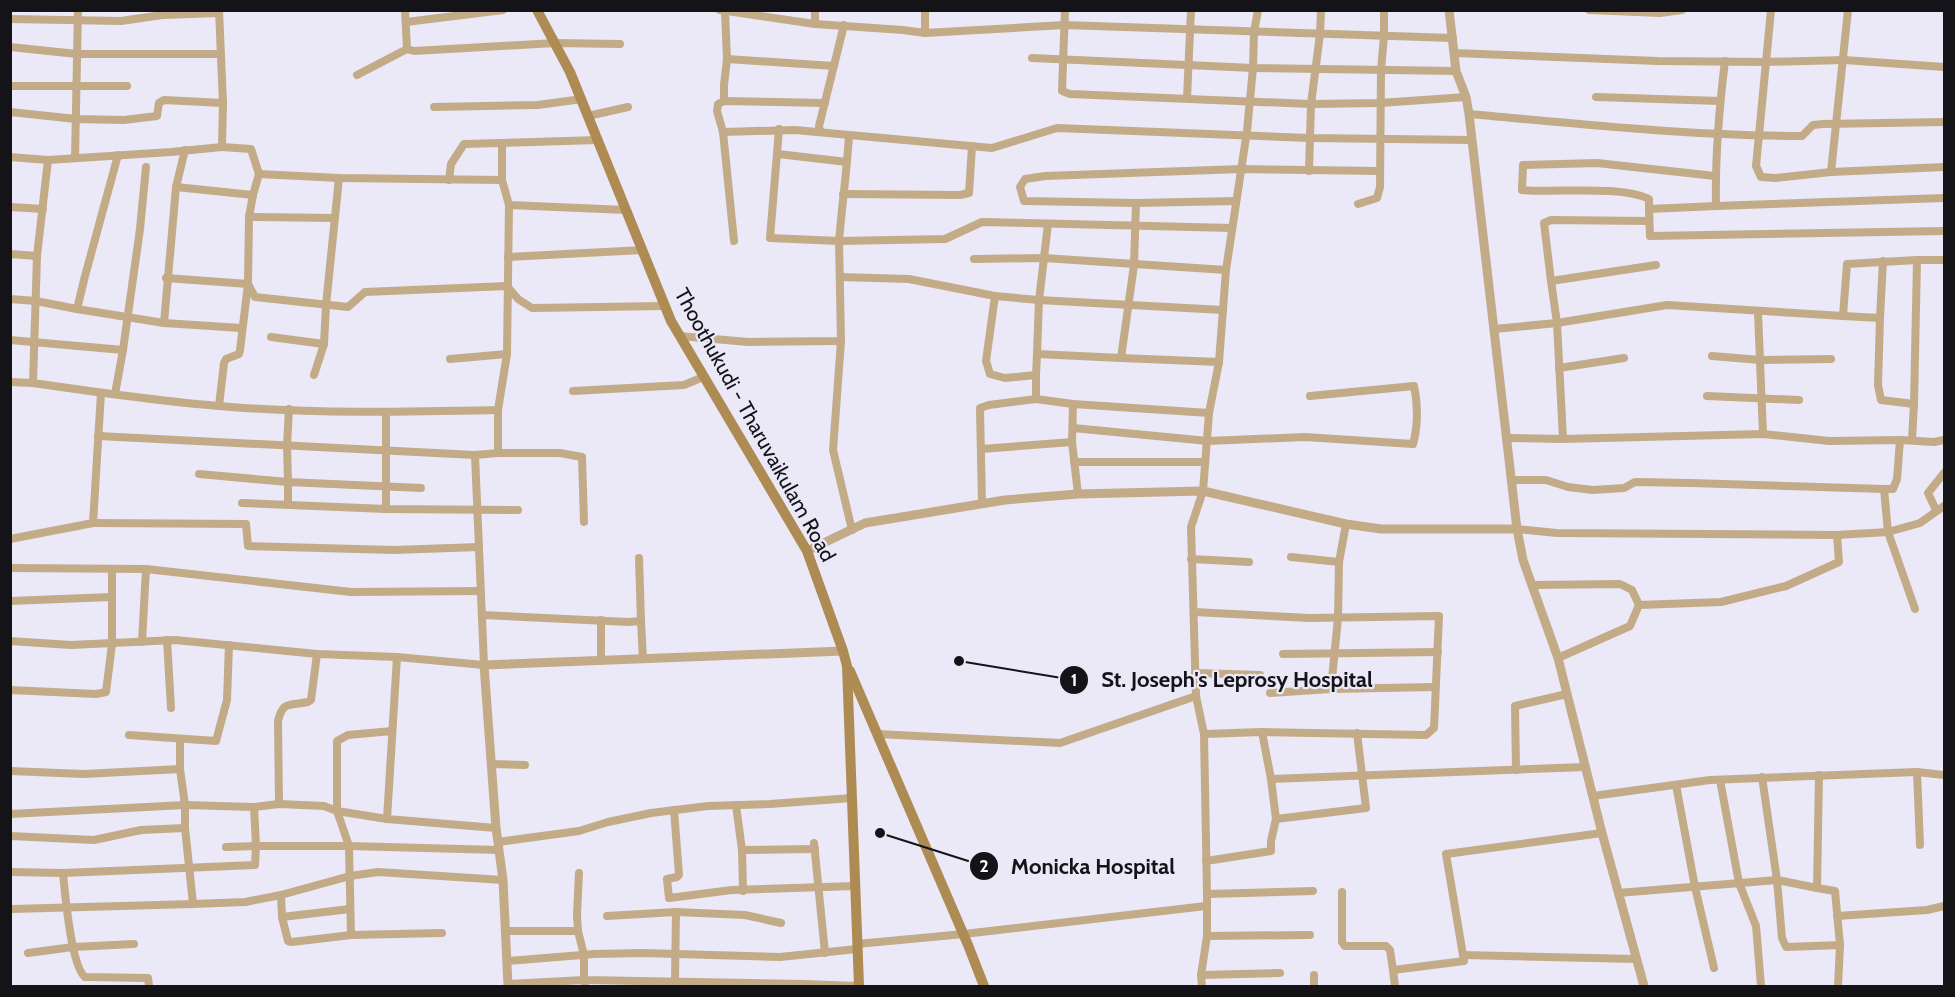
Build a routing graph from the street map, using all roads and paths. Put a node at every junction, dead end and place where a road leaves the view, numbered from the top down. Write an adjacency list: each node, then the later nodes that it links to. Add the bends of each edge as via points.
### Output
1 (78, 10): 21 (street)
2 (405, 10): 22 (street)
3 (503, 10): 22 (street)
4 (537, 10): 32 (main road, Thoothukudi - Tharuvaikulam Road)
5 (720, 10): 18 (street)
6 (816, 10): 23 (street)
7 (925, 10): 28 (street)
8 (1065, 10): 25 (street)
9 (1191, 10): 26 (street)
10 (1258, 10): 27 (street)
11 (1321, 10): 29 (street)
12 (1384, 10): 30 (street)
13 (1449, 10): 31 (street)
14 (1589, 10): 15 (street)
15 (1682, 10)
16 (1772, 10): 44 (street)
17 (1848, 10): 42 (street)
18 (725, 11): 23 (street); 41 (street)
19 (219, 12): 21 (street, via 121,21); 38 (street)
20 (10, 19): 21 (street)
21 (78, 20): 37 (street)
22 (406, 22): 35 (street)
23 (815, 24): 24 (street)
24 (844, 25): 28 (street); 46 (street)
25 (1064, 25): 26 (street); 28 (street); 40 (street)
26 (1190, 29): 27 (street); 45 (street)
27 (1254, 32): 29 (street); 48 (street)
28 (925, 33)
29 (1320, 34): 30 (street); 49 (street)
30 (1384, 36): 31 (street); 50 (street)
31 (1453, 38): 36 (street)
32 (555, 43): 33 (street); 35 (street, via 421,52); 59 (main road, Thoothukudi - Tharuvaikulam Road)
33 (620, 45)
34 (10, 47): 37 (street)
35 (407, 49): 52 (street)
36 (1454, 53): 43 (street); 51 (street)
37 (77, 54): 38 (street); 54 (street)
38 (220, 54): 63 (street)
39 (1032, 58): 40 (street)
40 (1063, 58): 45 (street); 58 (street, via 1062,91 1070,94)
41 (728, 59): 46 (street); 60 (street)
42 (1844, 60): 44 (street); 47 (street); 74 (street)
43 (1725, 61): 44 (street); 62 (street)
44 (1766, 62): 81 (street)
45 (1188, 65): 48 (street); 58 (street)
46 (834, 66): 64 (street)
47 (1944, 67)
48 (1253, 68): 49 (street); 61 (street)
49 (1316, 69): 50 (street); 65 (street)
50 (1381, 70): 51 (street); 66 (street)
51 (1456, 71): 56 (street)
52 (357, 75)
53 (10, 86): 54 (street)
54 (77, 86): 55 (street); 72 (street)
55 (128, 86)
56 (1466, 97): 66 (street); 70 (street)
57 (1596, 97): 62 (street)
58 (1187, 98): 61 (street)
59 (582, 99): 67 (street, via 538,105); 71 (main road, Thoothukudi - Tharuvaikulam Road)
60 (724, 101): 64 (street); 76 (street, via 718,104 717,111)
61 (1250, 101): 65 (street); 78 (street)
62 (1720, 101): 79 (street)
63 (223, 103): 72 (street, via 164,100 154,117); 88 (street)
64 (825, 103): 77 (street)
65 (1311, 104): 66 (street); 82 (street)
66 (1380, 104): 83 (street)
67 (434, 107)
68 (628, 107): 71 (street)
69 (10, 112): 72 (street)
70 (1468, 114): 79 (street); 85 (street)
71 (588, 116): 84 (main road, Thoothukudi - Tharuvaikulam Road)
72 (76, 119): 93 (street)
73 (1944, 122): 74 (street)
74 (1837, 123): 81 (street, via 1813,125 1802,136); 101 (street)
75 (779, 129): 76 (street); 77 (street); 90 (street)
76 (723, 132): 127 (street)
77 (820, 132): 80 (street)
78 (1246, 134): 82 (street); 87 (street, via 1058,128 992,148); 98 (street)
79 (1718, 134): 81 (street); 103 (street)
80 (849, 135): 87 (street); 95 (street)
81 (1760, 136): 101 (street, via 1756,166 1761,177)
82 (1310, 138): 83 (street); 99 (street)
83 (1380, 139): 85 (street); 100 (street)
84 (598, 140): 86 (street); 119 (main road, Thoothukudi - Tharuvaikulam Road)
85 (1471, 140): 162 (street)
86 (502, 143): 105 (street, via 464,144 451,164); 106 (street)
87 (972, 146): 108 (street, via 969,193)
88 (222, 147): 89 (street); 102 (street, via 251,149)
89 (185, 150): 91 (street); 107 (street)
90 (778, 154): 95 (street); 128 (street, via 770,238)
91 (118, 155): 93 (street); 153 (street)
92 (10, 157): 94 (street)
93 (75, 158): 94 (street)
94 (48, 160): 117 (street)
95 (848, 162): 108 (street)
96 (147, 167): 157 (street)
97 (1944, 168): 101 (street)
98 (1241, 169): 99 (street); 111 (street); 112 (street, via 1046,176 1025,179 1020,187 1024,201)
99 (1309, 171): 100 (street)
100 (1380, 171): 113 (street, via 1377,198)
101 (1831, 172)
102 (259, 174): 104 (street); 109 (street)
103 (1715, 176): 115 (street); 118 (street, via 1597,163 1523,165 1522,190 1616,192 1648,199)
104 (339, 178): 105 (street); 121 (street)
105 (449, 180): 106 (street)
106 (502, 180): 114 (street)
107 (176, 187): 109 (street); 142 (street)
108 (843, 194): 128 (street)
109 (253, 195): 120 (street)
110 (1944, 198): 115 (street)
111 (1236, 201): 112 (street); 125 (street)
112 (1136, 203): 124 (street)
113 (1358, 204)
114 (509, 205): 119 (street); 132 (street)
115 (1716, 206): 118 (street)
116 (10, 207): 117 (street)
117 (43, 209): 131 (street)
118 (1649, 209): 122 (street)
119 (626, 210): 129 (main road, Thoothukudi - Tharuvaikulam Road)
120 (249, 217): 121 (street); 144 (street)
121 (335, 218): 150 (street)
122 (1649, 221): 126 (street, via 1650,236); 143 (street, via 1544,223)
123 (1048, 224): 124 (street); 128 (street, via 982,222 945,239); 133 (street)
124 (1136, 227): 125 (street); 138 (street)
125 (1232, 228): 140 (street)
126 (1944, 231)
127 (734, 241)
128 (839, 241): 141 (street)
129 (643, 250): 132 (street); 151 (main road, Thoothukudi - Tharuvaikulam Road)
130 (10, 254): 131 (street)
131 (37, 256): 149 (street)
132 (508, 257): 145 (street)
133 (1044, 258): 134 (street); 138 (street); 148 (street)
134 (974, 259)
135 (1917, 260): 136 (street); 137 (street); 194 (street)
136 (1944, 260)
137 (1883, 261): 156 (street, via 1847,264); 158 (street)
138 (1134, 265): 140 (street); 152 (street)
139 (1656, 265): 143 (street)
140 (1226, 270): 154 (street)
141 (840, 277): 146 (street, via 909,279); 166 (street)
142 (166, 278): 144 (street); 159 (street)
143 (1551, 281): 160 (street)
144 (248, 284): 150 (street, via 255,297); 161 (street)
145 (507, 286): 150 (street, via 365,292 348,307); 151 (street, via 532,308); 170 (street)
146 (995, 296): 148 (street); 181 (street, via 986,361 990,374 1005,378)
147 (10, 299): 149 (street)
148 (1039, 300): 152 (street); 171 (street)
149 (36, 301): 153 (street); 167 (street)
150 (326, 305): 168 (street)
151 (665, 306): 163 (main road, Thoothukudi - Tharuvaikulam Road)
152 (1127, 306): 154 (street); 173 (street)
153 (77, 309): 157 (street)
154 (1223, 310): 178 (street)
155 (1758, 312): 156 (street); 160 (street, via 1667,305); 177 (street)
156 (1843, 316): 158 (street)
157 (128, 318): 159 (street); 169 (street)
158 (1880, 318): 194 (street, via 1881,400)
159 (164, 323): 161 (street)
160 (1557, 323): 162 (street); 179 (street)
161 (242, 328): 195 (street, via 239,354 224,363)
162 (1494, 329): 203 (street)
163 (680, 336): 166 (street, via 747,342); 182 (main road, Thoothukudi - Tharuvaikulam Road)
164 (271, 337): 168 (street)
165 (10, 340): 167 (street)
166 (841, 341): 237 (street, via 833,450)
167 (35, 342): 169 (street); 184 (street)
168 (324, 344): 180 (street)
169 (123, 350): 187 (street)
170 (507, 354): 175 (street); 197 (street)
171 (1037, 354): 173 (street); 181 (street)
172 (1712, 356): 177 (street)
173 (1121, 358): 178 (street)
174 (1624, 358): 179 (street)
175 (450, 359)
176 (1831, 359): 177 (street)
177 (1760, 360): 190 (street)
178 (1219, 362): 199 (street)
179 (1559, 368): 204 (street)
180 (314, 375)
181 (1036, 375): 191 (street)
182 (703, 377): 185 (street, via 684,385); 243 (main road, Thoothukudi - Tharuvaikulam Road)
183 (10, 382): 184 (street)
184 (33, 383): 186 (street)
185 (573, 391)
186 (101, 393): 187 (street); 202 (street)
187 (115, 394): 195 (street)
188 (1310, 396): 208 (street, via 1414,386 1413,444 1305,437)
189 (1707, 396): 190 (street)
190 (1761, 398): 192 (street); 201 (street)
191 (1036, 399): 193 (street); 211 (street, via 980,408)
192 (1799, 400)
193 (1073, 404): 199 (street); 200 (street)
194 (1914, 404): 206 (street)
195 (219, 406): 196 (street)
196 (289, 409): 198 (street); 210 (street)
197 (498, 410): 198 (street); 213 (street)
198 (386, 412): 212 (street)
199 (1209, 413): 208 (street)
200 (1073, 428): 208 (street); 209 (street)
201 (1763, 434): 204 (street); 205 (street, via 1828,441)
202 (98, 436): 210 (street); 234 (street)
203 (1506, 438): 204 (street); 219 (street)
204 (1563, 439)
205 (1900, 440): 206 (street); 223 (street, via 1897,479 1893,489)
206 (1912, 440): 207 (street)
207 (1944, 440)
208 (1208, 441): 216 (street)
209 (1072, 442): 211 (street); 215 (street)
210 (287, 445): 212 (street); 220 (street)
211 (981, 449): 227 (street)
212 (385, 450): 214 (street); 221 (street)
213 (498, 453): 214 (street); 235 (street, via 582,457)
214 (475, 455): 233 (street)
215 (1074, 462): 216 (street); 225 (street)
216 (1204, 462): 224 (street)
217 (1944, 473): 232 (street, via 1928,493)
218 (199, 474): 220 (street)
219 (1512, 480): 223 (street, via 1546,480 1568,488 1593,490 1624,488 1635,482); 238 (street)
220 (288, 482): 221 (street); 228 (street)
221 (385, 487): 222 (street); 230 (street)
222 (421, 488)
223 (1884, 489): 239 (street)
224 (1203, 490): 225 (street); 236 (street); 246 (street, via 1191,527)
225 (1078, 494): 227 (street)
226 (242, 503): 228 (street)
227 (982, 504): 237 (street, via 865,524)
228 (288, 505): 230 (street)
229 (1944, 506): 232 (street)
230 (386, 509): 233 (street)
231 (518, 510): 233 (street)
232 (1936, 510): 239 (street, via 1920,523)
233 (477, 511): 242 (street)
234 (93, 522): 241 (street); 242 (street, via 246,525 248,546 394,550)
235 (584, 522)
236 (1346, 524): 238 (street, via 1381,529); 248 (street)
237 (852, 530): 243 (street)
238 (1517, 530): 240 (street); 252 (street)
239 (1888, 532): 240 (street); 257 (street)
240 (1837, 535): 256 (street, via 1839,562 1786,586 1720,602)
241 (10, 539)
242 (479, 547): 253 (street)
243 (807, 551): 268 (main road, Thoothukudi - Tharuvaikulam Road)
244 (1291, 557): 248 (street)
245 (639, 558): 262 (street)
246 (1191, 559): 247 (street); 258 (street)
247 (1249, 562)
248 (1339, 562): 260 (street)
249 (10, 568): 250 (street)
250 (112, 569): 251 (street); 254 (street)
251 (146, 569): 253 (street, via 351,592); 265 (street)
252 (1533, 585): 256 (street, via 1620,584 1632,590); 274 (street)
253 (480, 591): 259 (street)
254 (111, 597): 255 (street); 266 (street)
255 (10, 601)
256 (1639, 605): 274 (street, via 1629,626)
257 (1915, 609)
258 (1194, 612): 260 (street); 279 (street)
259 (482, 615): 261 (street); 277 (street)
260 (1338, 618): 269 (street, via 1439,616); 270 (street)
261 (601, 620): 262 (street); 276 (street)
262 (641, 621): 275 (street)
263 (167, 640): 265 (street); 267 (street); 287 (street)
264 (10, 641): 266 (street)
265 (142, 642): 266 (street)
266 (112, 644): 283 (street, via 106,692)
267 (228, 645): 271 (street); 294 (street, via 226,700 216,741)
268 (843, 651): 275 (street); 278 (main road, Thoothukudi - Tharuvaikulam Road)
269 (1438, 652): 270 (street); 281 (street)
270 (1335, 653): 272 (street); 282 (street)
271 (317, 654): 273 (street); 311 (street, via 311,700 285,706 278,721)
272 (1283, 654)
273 (397, 657): 277 (street); 288 (street)
274 (1558, 658): 285 (street)
275 (644, 659): 276 (street)
276 (601, 661): 277 (street)
277 (484, 665): 295 (street)
278 (848, 666): 291 (main road); 310 (main road, Thoothukudi - Tharuvaikulam Road)
279 (1195, 673): 280 (street); 286 (street)
280 (1260, 675)
281 (1435, 687): 282 (street); 290 (street, via 1434,728 1426,735)
282 (1331, 689): 284 (street)
283 (10, 690)
284 (1270, 693)
285 (1567, 694): 297 (street); 299 (street, via 1515,706)
286 (1197, 696): 291 (street, via 1060,743); 292 (street)
287 (171, 708)
288 (392, 731): 316 (street, via 348,735 337,741); 318 (street)
289 (1262, 732): 290 (street); 292 (street); 306 (street)
290 (1358, 733): 302 (street)
291 (877, 734): 363 (main road)
292 (1204, 734): 330 (street)
293 (129, 735): 294 (street)
294 (180, 739): 298 (street)
295 (491, 764): 296 (street); 321 (street)
296 (525, 765)
297 (1585, 767): 299 (street); 309 (street)
298 (180, 769): 300 (street, via 84,774); 312 (street)
299 (1516, 770): 302 (street)
300 (10, 771)
301 (1917, 772): 303 (street); 304 (street); 324 (street)
302 (1363, 775): 306 (street); 319 (street, via 1366,808)
303 (1819, 775): 305 (street); 342 (street)
304 (1944, 775)
305 (1762, 777): 307 (street); 337 (street)
306 (1271, 780): 319 (street)
307 (1720, 780): 308 (street); 338 (street)
308 (1676, 785): 309 (street); 340 (street)
309 (1593, 796): 322 (street)
310 (852, 798): 313 (street); 339 (main road, Thoothukudi - Tharuvaikulam Road)
311 (279, 804): 314 (street); 316 (street, via 324,806)
312 (185, 805): 314 (street); 317 (street); 320 (street)
313 (736, 805): 315 (street); 329 (street)
314 (254, 807): 325 (street)
315 (674, 810): 327 (street); 343 (street, via 679,875 667,879 669,898)
316 (337, 811): 318 (street); 326 (street)
317 (10, 814)
318 (387, 819): 321 (street)
319 (1276, 819): 330 (street, via 1271,851)
320 (185, 828): 323 (street, via 141,830 94,840); 331 (street)
321 (496, 828): 327 (street)
322 (1602, 833): 346 (street); 374 (street, via 1446,854)
323 (10, 836)
324 (1920, 845)
325 (256, 846): 326 (street); 328 (street); 331 (street, via 255,865)
326 (349, 846): 327 (street); 335 (street)
327 (499, 846): 336 (street)
328 (226, 847)
329 (742, 850): 341 (street, via 814,846); 343 (street)
330 (1206, 861): 347 (street)
331 (189, 866): 333 (street); 349 (street)
332 (10, 872): 333 (street)
333 (63, 873): 352 (street)
334 (579, 873): 361 (street)
335 (350, 876): 336 (street, via 378,872); 348 (street); 354 (street)
336 (503, 880): 360 (street)
337 (1777, 880): 338 (street); 342 (street); 368 (street, via 1785,947)
338 (1739, 883): 340 (street); 393 (street, via 1756,926)
339 (855, 886): 341 (street); 370 (main road, Thoothukudi - Tharuvaikulam Road)
340 (1695, 887): 346 (street); 378 (street)
341 (818, 888): 343 (street); 373 (street)
342 (1816, 888): 358 (street, via 1836,891)
343 (743, 891)
344 (1313, 891): 347 (street)
345 (1342, 892): 379 (street, via 1342,942 1345,946 1386,946)
346 (1618, 893): 376 (street)
347 (1207, 894): 350 (street)
348 (281, 895): 349 (street, via 245,902); 356 (street)
349 (194, 904): 352 (street)
350 (1206, 906): 363 (street); 366 (street)
351 (1944, 906): 358 (street)
352 (67, 908): 353 (street); 369 (street)
353 (12, 909)
354 (350, 909): 356 (street); 364 (street)
355 (676, 912): 357 (street); 359 (street, via 745,915); 372 (street)
356 (282, 916): 364 (street, via 288,941)
357 (607, 916)
358 (1837, 916): 368 (street)
359 (781, 923)
360 (505, 931): 361 (street); 377 (street)
361 (578, 931): 375 (street)
362 (442, 933): 364 (street)
363 (963, 934): 370 (street); 388 (main road)
364 (351, 935)
365 (1310, 935): 366 (street)
366 (1207, 936): 381 (street)
367 (134, 944): 369 (street)
368 (1840, 945): 394 (street)
369 (73, 947): 371 (street); 387 (street, via 81,974 86,977 148,978)
370 (857, 947): 373 (street); 386 (main road, Thoothukudi - Tharuvaikulam Road)
371 (28, 953)
372 (675, 954): 373 (street); 375 (street); 383 (street)
373 (825, 954)
374 (1463, 955): 376 (street); 379 (street, via 1464,961)
375 (584, 956): 377 (street); 384 (street)
376 (1636, 959): 392 (street)
377 (507, 961): 385 (street)
378 (1714, 968)
379 (1393, 970): 391 (street)
380 (1280, 973): 381 (street)
381 (1201, 975): 389 (street)
382 (1314, 975): 390 (street)
383 (675, 981): 384 (street); 386 (street)
384 (584, 983): 385 (street)
385 (508, 985)
386 (859, 986)
387 (149, 987)
388 (984, 987)
389 (1202, 987)
390 (1314, 987)
391 (1395, 987)
392 (1644, 987)
393 (1761, 987)
394 (1838, 987)

